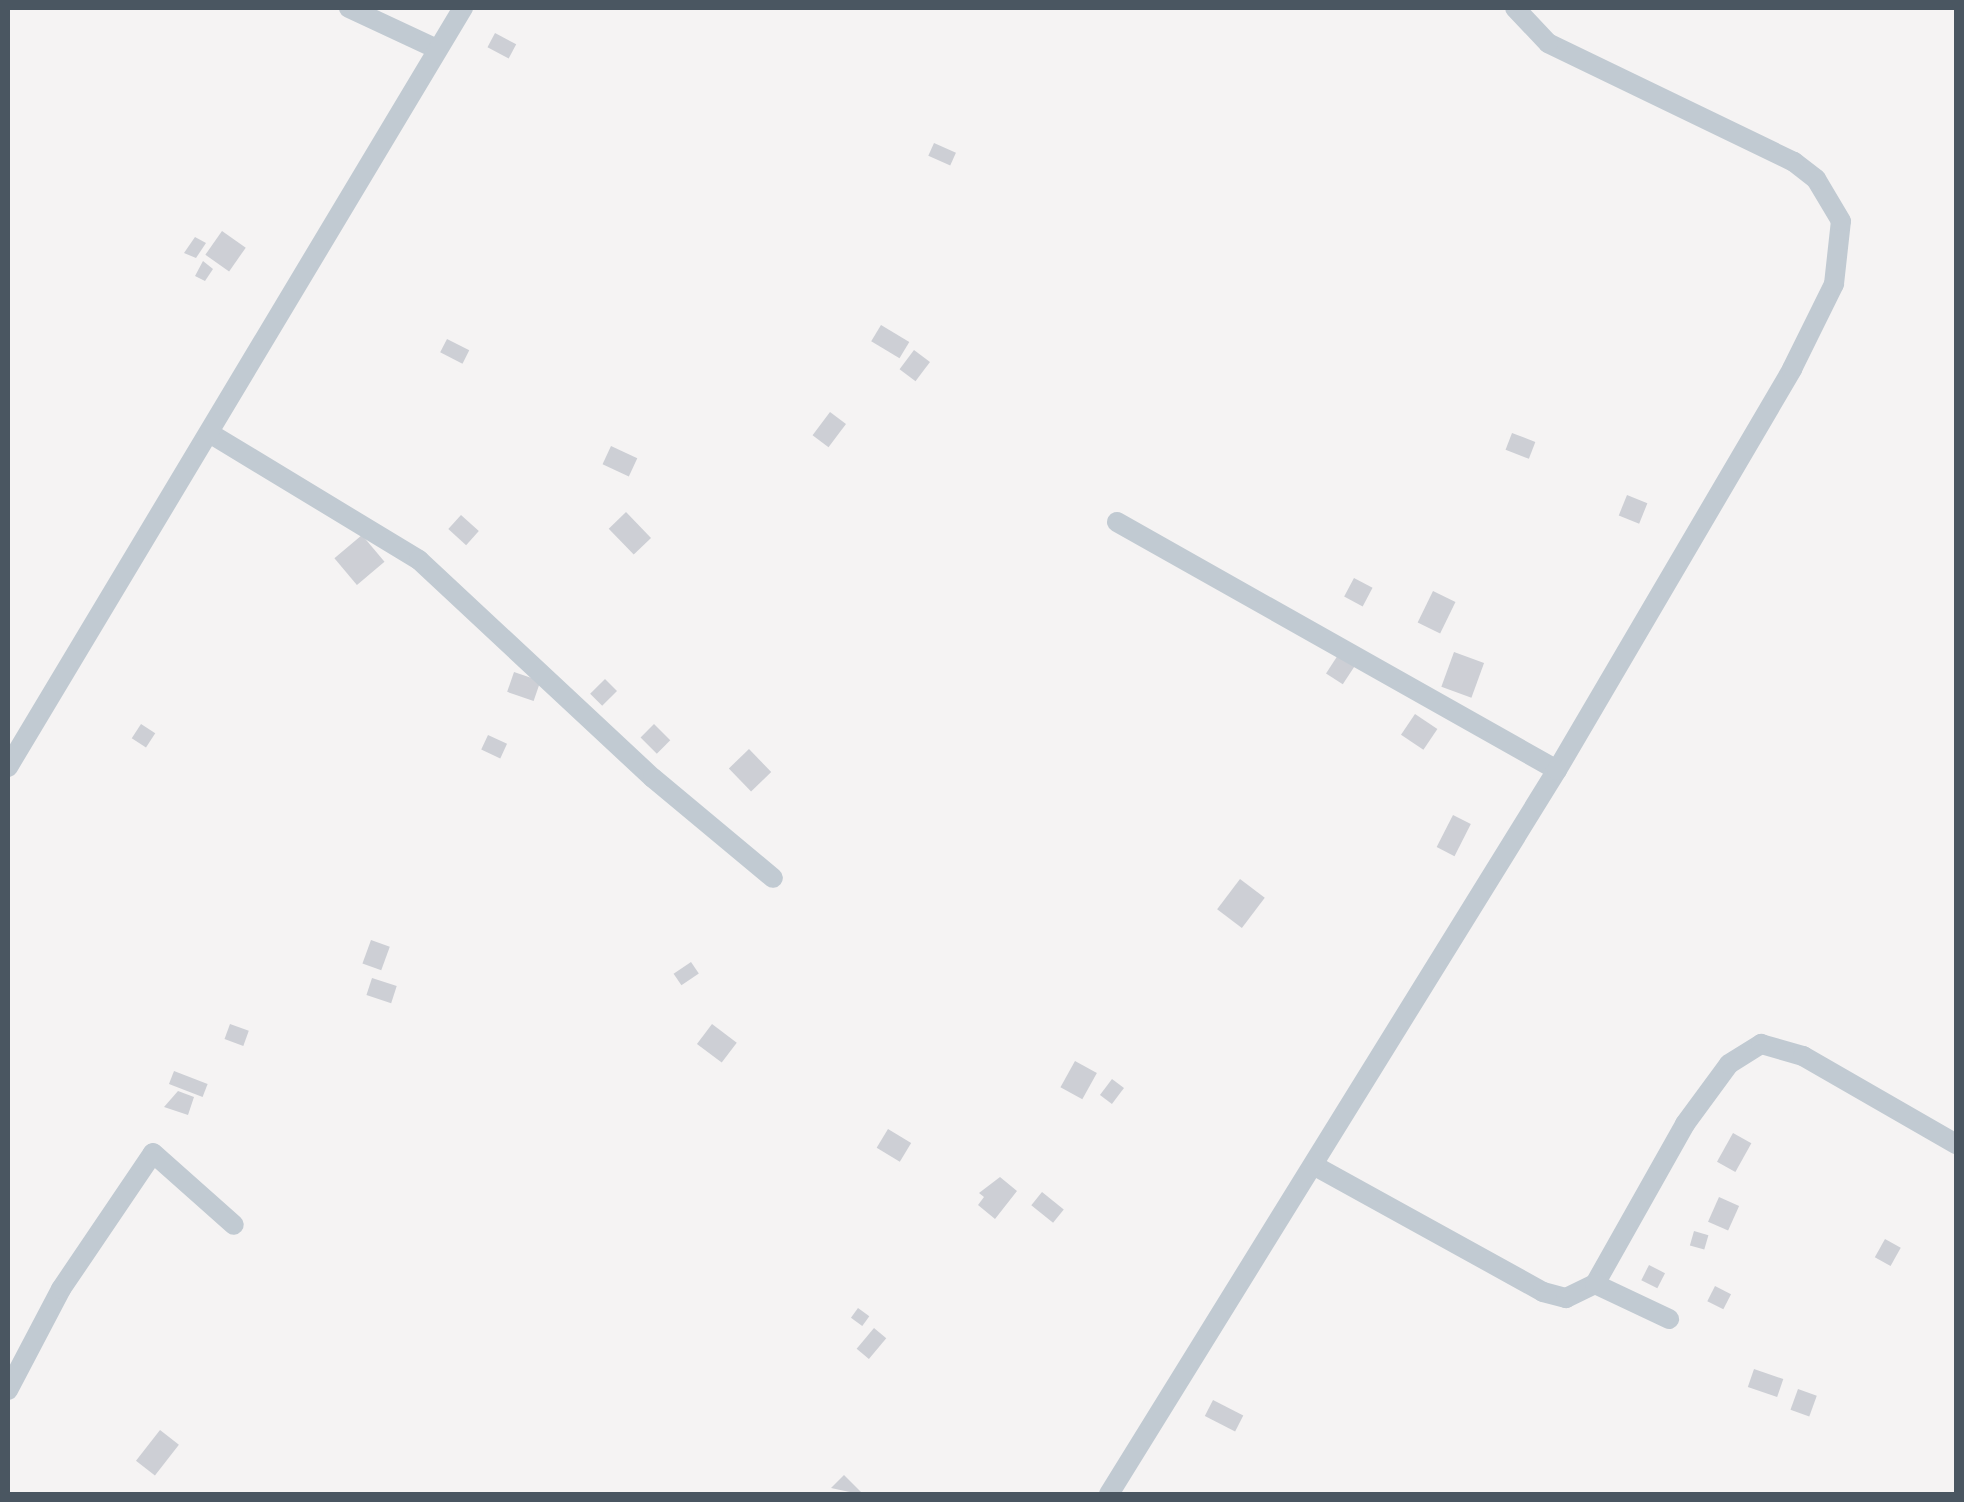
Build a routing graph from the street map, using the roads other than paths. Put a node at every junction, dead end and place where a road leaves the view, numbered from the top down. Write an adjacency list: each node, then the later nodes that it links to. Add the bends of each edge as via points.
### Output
1 (349, 8): 4 (street)
2 (462, 8): 4 (street)
3 (1515, 8): 8 (street, via 1548,43 1794,162 1832,199 1842,248 1827,301 1792,368)
4 (437, 49): 5 (street, via 320,236)
5 (212, 434): 7 (street); 9 (street, via 419,560 653,778)
6 (1117, 522): 8 (street)
7 (8, 767)
8 (1556, 770): 11 (street)
9 (773, 878)
10 (1956, 1144): 13 (street, via 1803,1056 1760,1044 1729,1064 1685,1124)
11 (1315, 1166): 13 (street, via 1544,1292 1576,1297); 16 (street)
12 (234, 1225): 15 (street, via 153,1154 61,1289)
13 (1595, 1284): 14 (street)
14 (1669, 1320)
15 (8, 1390)
16 (1109, 1494)

